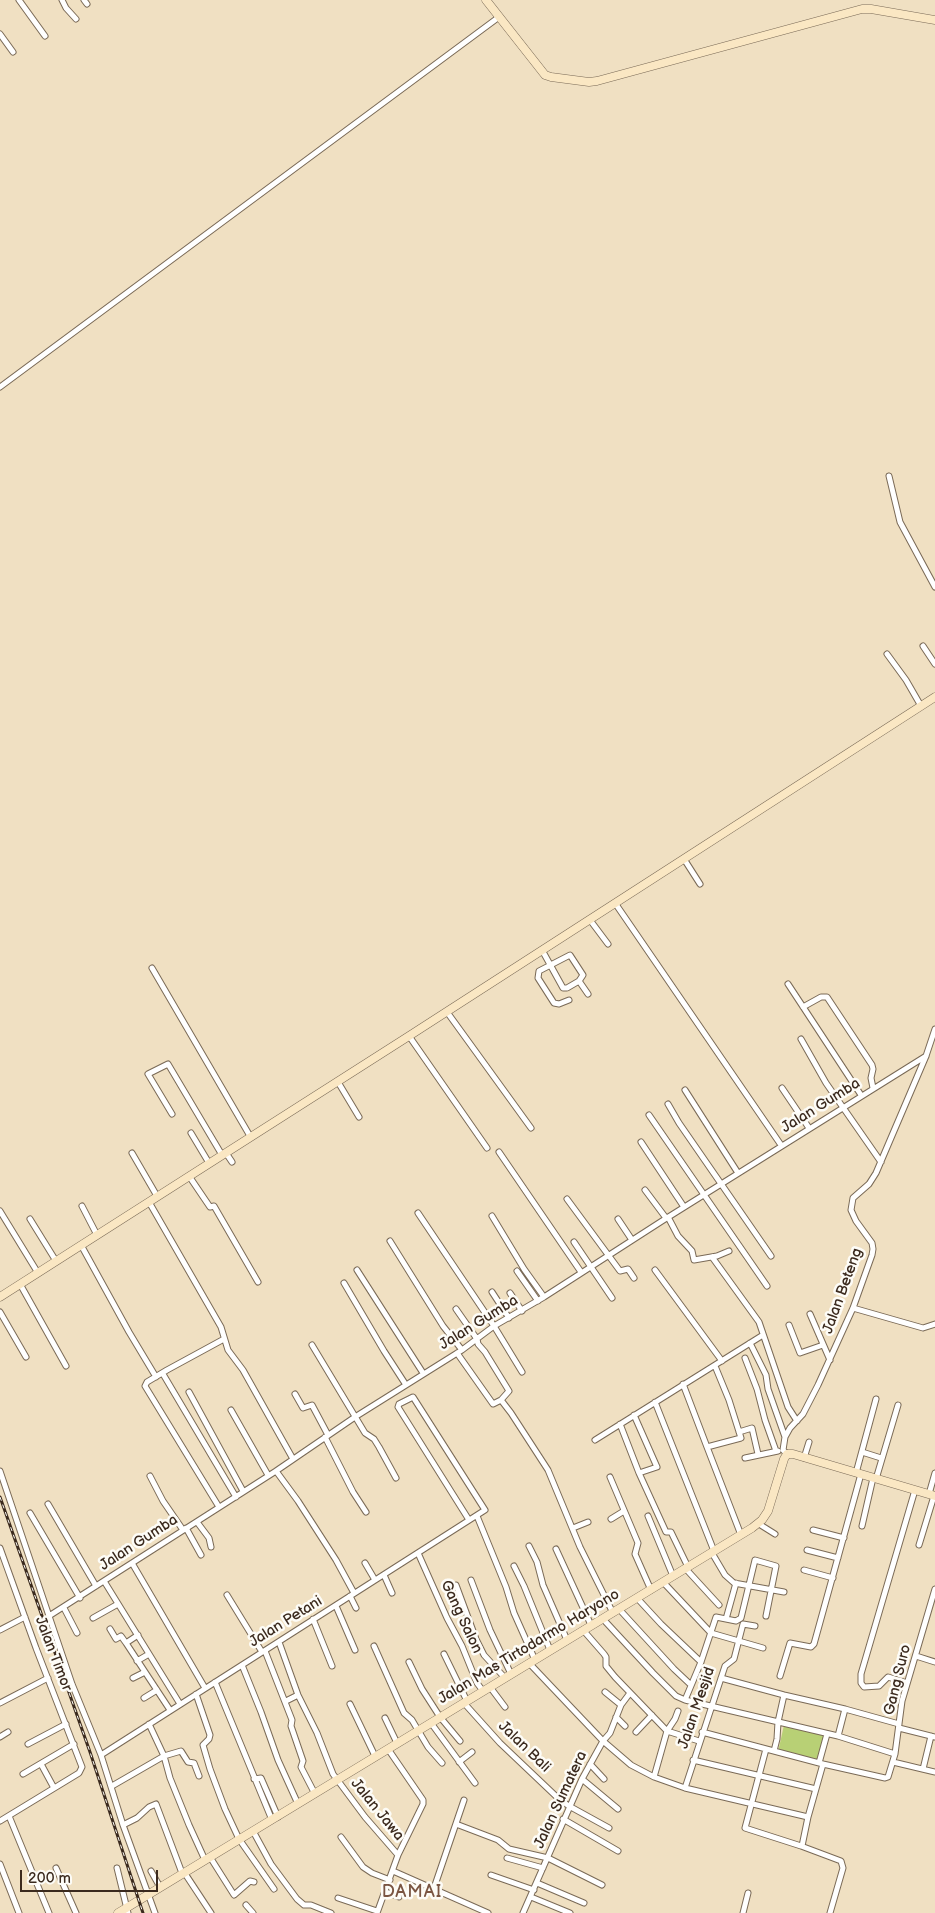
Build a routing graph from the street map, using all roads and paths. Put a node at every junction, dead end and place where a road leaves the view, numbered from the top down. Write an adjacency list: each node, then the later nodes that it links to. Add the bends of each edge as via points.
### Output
1 (19, 0): 8 (street)
2 (62, 0): 5 (street)
3 (486, 0): 4 (street)
4 (499, 17): 6 (street, via 544,75 589,82 862,9); 10 (street)
5 (76, 19)
6 (935, 20)
7 (0, 34): 9 (street)
8 (45, 36)
9 (13, 52)
10 (0, 387)
11 (889, 476): 12 (street, via 900,522)
12 (935, 587)
13 (923, 646): 15 (street)
14 (887, 654): 17 (street)
15 (935, 664)
16 (935, 697): 17 (street)
17 (921, 706): 18 (street)
18 (684, 859): 19 (street); 20 (street)
19 (700, 884)
20 (616, 903): 21 (street); 51 (street)
21 (590, 920): 22 (street); 23 (street)
22 (608, 944)
23 (542, 950): 24 (street); 31 (street)
24 (551, 966): 26 (street, via 563,988); 26 (street, via 570,955 583,975); 29 (street, via 539,971 538,978 554,1003)
25 (152, 968): 49 (street)
26 (579, 981): 28 (street)
27 (788, 984): 30 (street)
28 (588, 994)
29 (569, 1000)
30 (803, 1007): 38 (street, via 827,996 872,1065); 40 (street)
31 (447, 1012): 33 (street); 46 (street)
32 (935, 1030): 35 (street, Jalan Beteng)
33 (409, 1036): 36 (street); 52 (street)
34 (801, 1039): 42 (street)
35 (926, 1056): 38 (street, Jalan Gumba); 57 (street, Jalan Beteng)
36 (338, 1082): 45 (street); 49 (street)
37 (782, 1088): 47 (street)
38 (873, 1088): 40 (street, Jalan Gumba)
39 (685, 1090): 59 (street)
40 (861, 1096): 42 (street, Jalan Gumba)
41 (668, 1104): 61 (street)
42 (843, 1107): 47 (street, Jalan Gumba); 57 (street)
43 (172, 1114): 55 (street, via 148,1074 168,1064)
44 (649, 1115): 63 (street)
45 (359, 1117)
46 (531, 1128)
47 (809, 1128): 51 (street, Jalan Gumba)
48 (191, 1133): 58 (street)
49 (250, 1136): 55 (street)
50 (641, 1142): 68 (street)
51 (781, 1145): 59 (street, Jalan Gumba)
52 (487, 1148)
53 (499, 1152): 89 (street)
54 (132, 1153): 64 (street)
55 (224, 1154): 56 (street); 58 (street)
56 (232, 1162)
57 (880, 1162): 102 (street, Jalan Beteng, via 869,1184 853,1198 851,1205 856,1221 874,1249)
58 (209, 1164): 60 (street)
59 (738, 1174): 61 (street, Jalan Gumba)
60 (189, 1176): 64 (street); 92 (street, via 210,1207 214,1206)
61 (721, 1184): 63 (street, Jalan Gumba); 82 (street)
62 (646, 1190): 72 (street)
63 (703, 1195): 68 (street, Jalan Gumba); 95 (street)
64 (157, 1196): 66 (street)
65 (567, 1199): 81 (street)
66 (149, 1202): 75 (street); 112 (street)
67 (82, 1206): 75 (street)
68 (684, 1207): 72 (street, Jalan Gumba)
69 (0, 1211): 90 (street)
70 (418, 1213): 110 (street)
71 (492, 1216): 99 (street)
72 (667, 1218): 76 (street, Jalan Gumba); 83 (street, via 692,1251 694,1260)
73 (30, 1219): 84 (street)
74 (618, 1219): 76 (street)
75 (97, 1235): 79 (street)
76 (632, 1240): 81 (street, Jalan Gumba)
77 (390, 1241): 117 (street)
78 (574, 1242): 85 (street)
79 (81, 1245): 84 (street); 127 (street)
80 (729, 1251): 83 (street)
81 (607, 1255): 85 (street, Jalan Gumba); 91 (street, via 620,1271 626,1268)
82 (771, 1256)
83 (712, 1257): 111 (street, via 759,1322)
84 (56, 1261): 90 (street)
85 (591, 1266): 89 (street, Jalan Gumba); 100 (street)
86 (357, 1270): 125 (street)
87 (655, 1270): 121 (street)
88 (517, 1271): 101 (street)
89 (581, 1272): 99 (street, Jalan Gumba)
90 (38, 1273): 94 (street)
91 (634, 1278)
92 (258, 1282)
93 (344, 1283): 129 (street)
94 (20, 1284): 98 (street); 122 (street)
95 (767, 1286)
96 (492, 1292): 107 (street)
97 (510, 1293): 104 (street)
98 (0, 1297)
99 (544, 1297): 101 (street, Jalan Gumba)
100 (612, 1298)
101 (538, 1301): 104 (street, Jalan Gumba)
102 (853, 1308): 108 (street, via 923,1328); 120 (street, Jalan Beteng)
103 (456, 1309): 113 (street)
104 (522, 1311): 107 (street, Jalan Gumba)
105 (0, 1312): 118 (street)
106 (810, 1314): 116 (street)
107 (509, 1318): 110 (street, Jalan Gumba)
108 (935, 1324)
109 (789, 1325): 116 (street, via 800,1353)
110 (494, 1326): 113 (street, Jalan Gumba); 124 (street)
111 (763, 1335): 114 (street); 141 (street, via 788,1407)
112 (224, 1338): 126 (street); 155 (street, via 228,1350)
113 (477, 1339): 117 (street, Jalan Gumba); 134 (street, via 509,1392)
114 (750, 1343): 121 (street); 145 (street, via 766,1375)
115 (312, 1345): 140 (street)
116 (823, 1345): 120 (street)
117 (459, 1351): 125 (street, Jalan Gumba); 134 (street, via 493,1404)
118 (26, 1357)
119 (745, 1358): 149 (street, via 765,1420)
120 (830, 1360): 141 (street, Jalan Beteng)
121 (722, 1361): 123 (street)
122 (66, 1366)
123 (714, 1366): 128 (street); 143 (street)
124 (522, 1372)
125 (423, 1373): 129 (street, Jalan Gumba)
126 (162, 1374): 127 (street); 169 (street)
127 (156, 1377): 171 (street, via 147,1382 146,1388)
128 (683, 1384): 136 (street); 148 (street)
129 (406, 1385): 130 (street, Jalan Gumba)
130 (400, 1390): 135 (street); 140 (street, Jalan Gumba)
131 (189, 1392): 167 (street)
132 (295, 1394): 144 (street, via 302,1408 312,1405)
133 (876, 1399): 150 (street)
134 (501, 1400): 183 (street, via 548,1470)
135 (405, 1401): 175 (street, Jalan Petani, via 413,1396 485,1510); 178 (street, via 398,1407)
136 (655, 1402): 139 (street); 195 (street)
137 (898, 1404): 154 (street)
138 (231, 1410): 161 (street)
139 (634, 1415): 142 (street); 158 (street, via 657,1467)
140 (355, 1417): 144 (street, Jalan Gumba); 164 (street, via 365,1434 374,1439)
141 (797, 1421): 145 (street, Jalan Beteng)
142 (620, 1424): 146 (street); 158 (street)
143 (739, 1432): 148 (street, via 741,1438); 151 (street, via 752,1428)
144 (327, 1436): 155 (street, Jalan Gumba); 174 (street)
145 (785, 1437): 149 (street, Jalan Beteng)
146 (595, 1440)
147 (809, 1442): 153 (street)
148 (707, 1447): 187 (street)
149 (782, 1452): 151 (street); 153 (street); 181 (street, Jalan Mas Tirtodarmo Haryono, via 784,1459 768,1511)
150 (862, 1452): 154 (street); 160 (street)
151 (758, 1454): 152 (street)
152 (745, 1458)
153 (804, 1458): 160 (street)
154 (881, 1458): 165 (street)
155 (294, 1459): 157 (street, Jalan Gumba)
156 (0, 1471): 231 (street)
157 (276, 1471): 161 (street, Jalan Gumba); 222 (street, via 336,1560)
158 (639, 1473): 203 (street, via 666,1532 671,1532)
159 (935, 1473): 168 (street)
160 (858, 1474): 165 (street); 188 (street)
161 (268, 1475): 167 (street, Jalan Gumba)
162 (150, 1476): 184 (street, via 163,1501)
163 (610, 1477): 172 (street)
164 (396, 1478)
165 (874, 1478): 166 (street); 182 (street)
166 (915, 1490): 168 (street); 276 (street, via 861,1674 864,1687 879,1686 888,1677)
167 (243, 1492): 169 (street, Jalan Gumba)
168 (932, 1495): 190 (street)
169 (236, 1497): 171 (street, Jalan Gumba)
170 (48, 1504): 214 (street)
171 (219, 1507): 179 (street, Jalan Gumba)
172 (624, 1511): 177 (street); 218 (street, via 638,1543 635,1554)
173 (30, 1512): 223 (street)
174 (366, 1512)
175 (477, 1516): 178 (street, Jalan Petani); 262 (street, Jalan Sumatera)
176 (648, 1516): 206 (street)
177 (611, 1519)
178 (469, 1520): 196 (street, Jalan Petani)
179 (197, 1522): 184 (street, Jalan Gumba); 191 (street, via 209,1538)
180 (588, 1522): 183 (street)
181 (758, 1524): 186 (street); 187 (street, Jalan Mas Tirtodarmo Haryono)
182 (862, 1526)
183 (573, 1528): 230 (street, via 580,1547)
184 (184, 1529): 197 (street); 200 (street, Jalan Gumba)
185 (813, 1530): 188 (street)
186 (775, 1534)
187 (741, 1535): 195 (street, Jalan Mas Tirtodarmo Haryono)
188 (844, 1538): 198 (street)
189 (529, 1546): 247 (street)
190 (919, 1546)
191 (210, 1547)
192 (0, 1548): 199 (street, Jalan Timor)
193 (556, 1549): 238 (street)
194 (807, 1550): 198 (street)
195 (713, 1552): 203 (street, Jalan Mas Tirtodarmo Haryono); 212 (street, via 725,1575)
196 (418, 1553): 205 (street, Jalan Petani); 279 (street, Gang Salon, via 477,1682)
197 (201, 1555)
198 (838, 1558): 207 (street)
199 (2, 1560): 233 (street, Jalan Timor)
200 (132, 1563): 210 (street, Jalan Gumba); 278 (street)
201 (365, 1563): 208 (street)
202 (514, 1566): 255 (street)
203 (687, 1568): 206 (street, Jalan Mas Tirtodarmo Haryono); 226 (street)
204 (804, 1570): 207 (street)
205 (384, 1575): 208 (street, Jalan Petani); 220 (street)
206 (673, 1576): 211 (street, Jalan Mas Tirtodarmo Haryono)
207 (833, 1578): 270 (street, via 813,1646 790,1643)
208 (375, 1580): 222 (street, Jalan Petani)
209 (471, 1580): 269 (street)
210 (104, 1581): 214 (street, Jalan Gumba); 225 (street)
211 (663, 1582): 218 (street, Jalan Mas Tirtodarmo Haryono); 244 (street)
212 (736, 1583): 213 (street); 237 (street)
213 (749, 1584): 216 (street); 216 (street, via 756,1560 776,1566); 237 (street, via 740,1620)
214 (96, 1586): 223 (street, Jalan Gumba)
215 (456, 1586): 269 (street, via 484,1656)
216 (772, 1589): 219 (street); 232 (street)
217 (935, 1589): 259 (street, Gang Suro)
218 (651, 1590): 224 (street, Jalan Mas Tirtodarmo Haryono)
219 (784, 1592)
220 (392, 1593)
221 (227, 1595): 256 (street)
222 (352, 1595): 227 (street, Jalan Petani); 229 (street)
223 (80, 1598): 228 (street, Jalan Gumba)
224 (637, 1598): 230 (street, Jalan Mas Tirtodarmo Haryono); 263 (street)
225 (118, 1604): 234 (street); 245 (street)
226 (720, 1605)
227 (336, 1606): 235 (street, Jalan Petani); 254 (street)
228 (64, 1608): 231 (street, Jalan Gumba); 243 (street)
229 (356, 1608)
230 (616, 1611): 236 (street, Jalan Mas Tirtodarmo Haryono); 277 (street)
231 (49, 1616): 329 (street)
232 (766, 1616)
233 (25, 1617): 241 (street); 271 (street, Jalan Timor)
234 (93, 1618)
235 (313, 1619): 249 (street, Jalan Petani); 266 (street)
236 (602, 1619): 238 (street, Jalan Mas Tirtodarmo Haryono); 287 (street, via 676,1696)
237 (726, 1619): 244 (street, via 716,1618)
238 (591, 1625): 242 (street, Jalan Mas Tirtodarmo Haryono)
239 (755, 1626): 250 (street, Jalan Mesjid, via 744,1624)
240 (110, 1629): 246 (street)
241 (0, 1630)
242 (583, 1630): 247 (street, Jalan Mas Tirtodarmo Haryono); 282 (street, via 604,1654 606,1666)
243 (77, 1633)
244 (711, 1633): 250 (street); 263 (street)
245 (138, 1635): 251 (street); 257 (street)
246 (116, 1639): 248 (street); 251 (street, via 121,1636)
247 (567, 1640): 255 (street, Jalan Mas Tirtodarmo Haryono)
248 (110, 1642)
249 (279, 1642): 256 (street, Jalan Petani); 284 (street, Jalan Jawa)
250 (739, 1642): 253 (street); 273 (street, Jalan Mesjid, via 734,1659 726,1664)
251 (126, 1643): 260 (street)
252 (374, 1646): 309 (street, via 404,1712)
253 (763, 1648)
254 (355, 1650)
255 (550, 1650): 262 (street, Jalan Mas Tirtodarmo Haryono)
256 (263, 1651): 265 (street, Jalan Petani); 288 (street)
257 (149, 1654): 260 (street); 268 (street)
258 (444, 1654): 289 (street, Jalan Bali)
259 (916, 1656): 264 (street); 276 (street, Gang Suro)
260 (137, 1661): 267 (street)
261 (409, 1662): 300 (street)
262 (532, 1662): 269 (street, Jalan Mas Tirtodarmo Haryono); 319 (street, Jalan Sumatera)
263 (701, 1662): 277 (street)
264 (935, 1662)
265 (242, 1665): 275 (street, Jalan Petani); 356 (street)
266 (332, 1666)
267 (145, 1672): 272 (street); 274 (street)
268 (161, 1672): 274 (street); 291 (street)
269 (508, 1676): 279 (street, Jalan Mas Tirtodarmo Haryono)
270 (780, 1676)
271 (48, 1678): 290 (street); 305 (street, Jalan Timor)
272 (133, 1678)
273 (722, 1678): 285 (street); 295 (street, Jalan Mesjid)
274 (150, 1680): 280 (street)
275 (215, 1682): 278 (street, Jalan Petani); 361 (street, via 254,1779)
276 (907, 1683): 308 (street, Gang Suro)
277 (691, 1685): 287 (street)
278 (205, 1688): 283 (street, Jalan Petani)
279 (486, 1689): 289 (street, Jalan Mas Tirtodarmo Haryono); 294 (street, Gang Salon)
280 (157, 1690): 286 (street); 297 (street)
281 (605, 1692): 293 (street)
282 (630, 1693): 293 (street); 299 (street)
283 (196, 1694): 291 (street, Jalan Petani); 369 (street, via 210,1735 203,1745 210,1769)
284 (298, 1695): 288 (street); 347 (street, Jalan Jawa)
285 (784, 1695): 296 (street); 303 (street)
286 (144, 1698)
287 (685, 1700): 295 (street)
288 (286, 1701): 353 (street, via 303,1761 301,1767)
289 (465, 1702): 300 (street, Jalan Mas Tirtodarmo Haryono); 357 (street, Jalan Bali, via 500,1743)
290 (0, 1703)
291 (180, 1704): 297 (street, Jalan Petani)
292 (350, 1704): 331 (street)
293 (621, 1705): 301 (street)
294 (505, 1707)
295 (712, 1707): 303 (street); 313 (street, Jalan Mesjid)
296 (845, 1708): 308 (street); 315 (street)
297 (170, 1710): 306 (street, Jalan Petani)
298 (678, 1711): 310 (street)
299 (652, 1715): 310 (street); 312 (street)
300 (440, 1717): 304 (street, Jalan Mas Tirtodarmo Haryono); 318 (street)
301 (616, 1717): 307 (street); 319 (street)
302 (385, 1718): 321 (street)
303 (778, 1722): 314 (street); 326 (street)
304 (430, 1723): 309 (street, Jalan Mas Tirtodarmo Haryono); 333 (street)
305 (66, 1724): 322 (street); 323 (street, Jalan Timor)
306 (149, 1724): 329 (street, Jalan Petani); 330 (street)
307 (625, 1726)
308 (899, 1726): 317 (street); 328 (street, Gang Suro)
309 (418, 1731): 321 (street, Jalan Mas Tirtodarmo Haryono); 335 (street)
310 (667, 1731): 320 (street); 344 (street)
311 (8, 1732): 316 (street)
312 (636, 1732)
313 (702, 1732): 320 (street, Jalan Mesjid); 325 (street)
314 (827, 1734): 315 (street); 336 (street)
315 (838, 1736): 328 (street)
316 (0, 1737)
317 (933, 1737): 339 (street)
318 (460, 1741)
319 (604, 1741): 338 (street, Jalan Sumatera); 344 (street, via 631,1765)
320 (699, 1741): 332 (street, Jalan Mesjid)
321 (397, 1743): 324 (street, Jalan Mas Tirtodarmo Haryono)
322 (28, 1744)
323 (74, 1744): 337 (street); 350 (street, Jalan Timor, via 82,1769)
324 (388, 1749): 331 (street, Jalan Mas Tirtodarmo Haryono); 372 (street, Jalan Jawa, via 423,1800)
325 (766, 1749): 326 (street); 343 (street)
326 (774, 1751): 336 (street)
327 (472, 1752): 333 (street)
328 (895, 1754): 334 (street, Gang Suro)
329 (101, 1755): 349 (street)
330 (164, 1756): 342 (street, via 181,1751 188,1762 194,1763); 349 (street); 373 (street, via 189,1825)
331 (375, 1756): 347 (street, Jalan Mas Tirtodarmo Haryono)
332 (693, 1760): 343 (street); 351 (street, Jalan Mesjid)
333 (459, 1762): 348 (street)
334 (893, 1762): 336 (street, Gang Suro, via 888,1778); 339 (street)
335 (442, 1763)
336 (821, 1763): 352 (street)
337 (41, 1764): 341 (street); 350 (street)
338 (590, 1764): 345 (street); 346 (street, Jalan Sumatera)
339 (923, 1769): 340 (street)
340 (935, 1772)
341 (24, 1774)
342 (199, 1776)
343 (759, 1776): 352 (street); 355 (street)
344 (654, 1777): 351 (street)
345 (604, 1778)
346 (582, 1779): 357 (street, Jalan Sumatera); 358 (street)
347 (337, 1780): 353 (street, Jalan Mas Tirtodarmo Haryono); 372 (street, Jalan Jawa)
348 (475, 1783)
349 (112, 1786): 365 (street)
350 (54, 1788): 359 (street)
351 (685, 1788): 355 (street)
352 (816, 1789): 360 (street)
353 (315, 1794): 356 (street, Jalan Mas Tirtodarmo Haryono)
354 (464, 1800): 364 (street)
355 (752, 1803): 360 (street); 370 (street, via 745,1828)
356 (298, 1804): 361 (street, Jalan Mas Tirtodarmo Haryono)
357 (568, 1806): 362 (street, Jalan Sumatera); 366 (street, Jalan Bali)
358 (618, 1810)
359 (9, 1816): 363 (street); 405 (street)
360 (808, 1817): 370 (street)
361 (275, 1819): 367 (street, Jalan Mas Tirtodarmo Haryono)
362 (563, 1819): 371 (street); 375 (street, Jalan Sumatera)
363 (0, 1822)
364 (456, 1824): 375 (street, via 498,1840 509,1849); 389 (street)
365 (123, 1825): 382 (street, via 156,1804); 394 (street)
366 (609, 1828)
367 (253, 1831): 369 (street, Jalan Mas Tirtodarmo Haryono); 411 (street, via 297,1899 304,1905)
368 (342, 1837): 384 (street, via 362,1867)
369 (239, 1840): 373 (street, Jalan Mas Tirtodarmo Haryono); 390 (street)
370 (802, 1846): 414 (street, via 843,1864)
371 (618, 1851)
372 (398, 1855): 380 (street, Jalan Jawa)
373 (207, 1858): 382 (street, Jalan Mas Tirtodarmo Haryono); 385 (street, via 234,1895 250,1881)
374 (507, 1858): 379 (street)
375 (548, 1858): 379 (street, Jalan Sumatera); 387 (street)
376 (0, 1864): 404 (street)
377 (56, 1868): 406 (street)
378 (118, 1868): 400 (street)
379 (544, 1868): 386 (street, Jalan Sumatera)
380 (393, 1870): 384 (street, Jalan Jawa); 389 (street)
381 (151, 1871): 388 (street)
382 (183, 1873): 388 (street, Jalan Mas Tirtodarmo Haryono); 409 (street)
383 (491, 1875): 391 (street)
384 (390, 1880): 392 (street, Jalan Jawa)
385 (254, 1882)
386 (537, 1883): 391 (street, Jalan Sumatera); 398 (street)
387 (602, 1885)
388 (160, 1887): 394 (street, Jalan Mas Tirtodarmo Haryono)
389 (434, 1888): 402 (street)
390 (274, 1889)
391 (534, 1890): 395 (street, Jalan Sumatera)
392 (386, 1892): 396 (street); 401 (street, Jalan Jawa)
393 (748, 1893): 413 (street)
394 (148, 1894): 400 (street, Jalan Mas Tirtodarmo Haryono); 408 (street)
395 (531, 1896): 403 (street, Jalan Sumatera); 412 (street)
396 (399, 1897)
397 (338, 1898): 401 (street)
398 (584, 1904)
399 (246, 1905): 410 (street)
400 (127, 1910): 407 (street, Jalan Mas Tirtodarmo Haryono)
401 (377, 1912)
402 (485, 1912)
403 (525, 1912)
404 (19, 1913)
405 (49, 1913)
406 (76, 1913)
407 (118, 1913)
408 (155, 1913)
409 (211, 1913)
410 (254, 1913)
411 (331, 1913)
412 (570, 1913)
413 (742, 1913)
414 (830, 1913)

